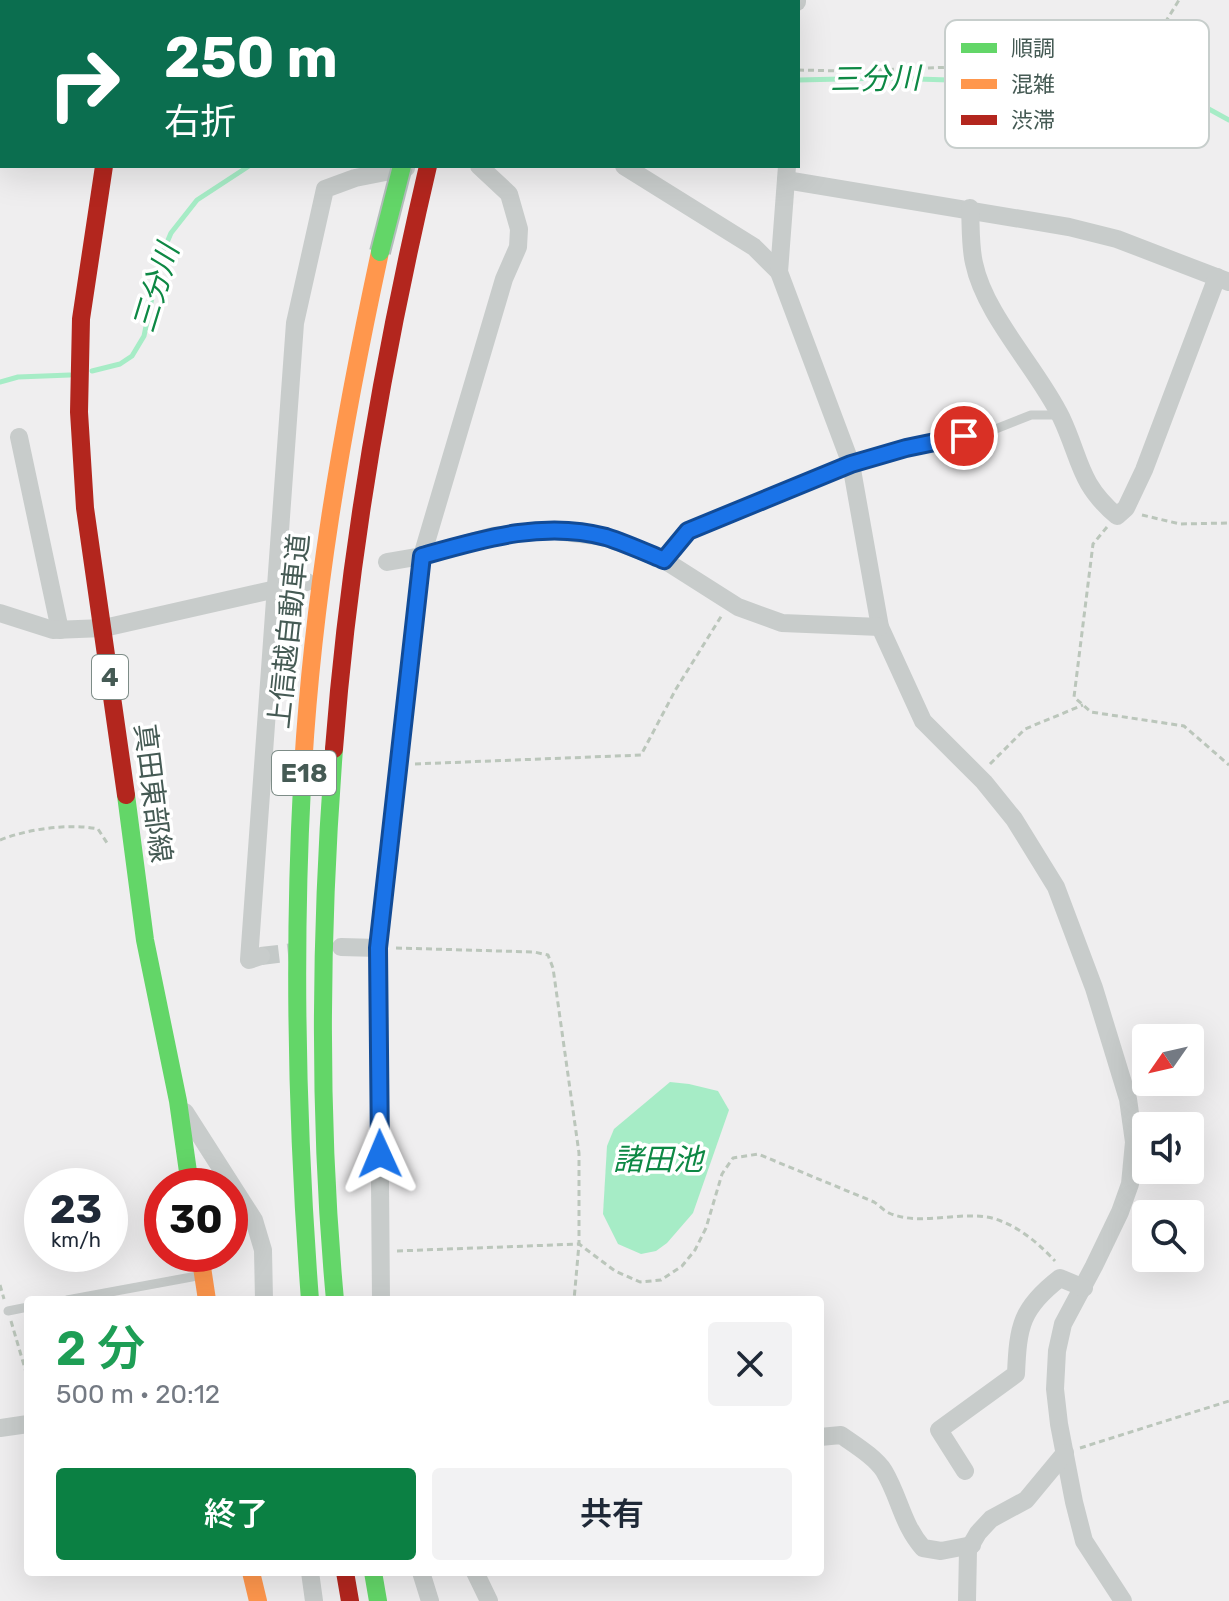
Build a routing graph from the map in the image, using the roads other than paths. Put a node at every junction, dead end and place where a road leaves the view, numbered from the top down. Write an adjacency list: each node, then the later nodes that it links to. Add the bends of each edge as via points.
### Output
1 (104, 168): 21 (main road, 真田東部線 / 4, via 81,319 79,412 85,508)
2 (401, 168): 34 (main road, 上信越自動車道 / E18, bridge, via 336,475 320,588 301,814 297,1068)
3 (408, 168): 18 (street, via 325,189 295,323)
4 (427, 168): 35 (main road, 上信越自動車道 / E18, via 383,364 337,695 323,943 323,1067)
5 (481, 168): 14 (street, via 509,194 518,247)
6 (627, 168): 9 (street, via 754,247)
7 (786, 173): 8 (street); 9 (street)
8 (970, 208): 10 (street, via 1117,239); 11 (street, via 974,264 988,297)
9 (779, 272): 13 (street)
10 (1223, 280): 11 (street, via 1122,512 1098,499 1086,481)
11 (1061, 415): 13 (lane, via 1031,415 993,430)
12 (19, 437): 22 (street)
13 (851, 464): 15 (lane, via 688,531); 20 (street)
14 (422, 556): 15 (street, via 493,536 548,530 605,537); 16 (street); 24 (street)
15 (664, 560): 20 (street, via 730,602 782,623)
16 (387, 562)
17 (307, 582): 18 (street)
18 (275, 589): 21 (street); 25 (street, via 249,960)
19 (0, 613): 22 (street)
20 (880, 627): 30 (street, via 923,721 1014,819 1056,887 1128,1099 1134,1142 1130,1184)
21 (104, 628): 22 (street); 26 (main road, 真田東部線 / 4, via 142,925)
22 (60, 630)
23 (341, 947): 24 (street)
24 (378, 948): 36 (street)
25 (261, 956)
26 (178, 1101): 27 (main road, 真田東部線 / 4); 33 (street, via 254,1220 263,1250)
27 (187, 1168)
28 (203, 1272): 29 (main road)
29 (203, 1275): 31 (lane); 32 (main road)
30 (1084, 1288): 42 (street, via 1063,1324 1057,1351 1055,1389); 43 (street, via 1060,1278 1037,1296 1026,1311 1016,1374 939,1430)
31 (89, 1296)
32 (206, 1296)
33 (264, 1296)
34 (310, 1296)
35 (335, 1296)
36 (381, 1296)
37 (24, 1308): 38 (lane)
38 (8, 1311)
39 (24, 1425): 40 (street)
40 (0, 1428)
41 (824, 1437): 44 (street, via 841,1435 883,1470 908,1532 923,1548 941,1551)
42 (1065, 1453): 44 (street, via 1026,1500 991,1519); 58 (street, via 1084,1541)
43 (965, 1471)
44 (972, 1545): 57 (street)
45 (252, 1576): 51 (main road)
46 (311, 1576): 52 (street)
47 (346, 1576): 53 (main road)
48 (374, 1576): 54 (main road)
49 (422, 1576): 55 (street)
50 (477, 1576): 56 (street)
51 (258, 1601)
52 (314, 1601)
53 (350, 1601)
54 (378, 1601)
55 (430, 1601)
56 (489, 1601)
57 (967, 1601)
58 (1123, 1601)

